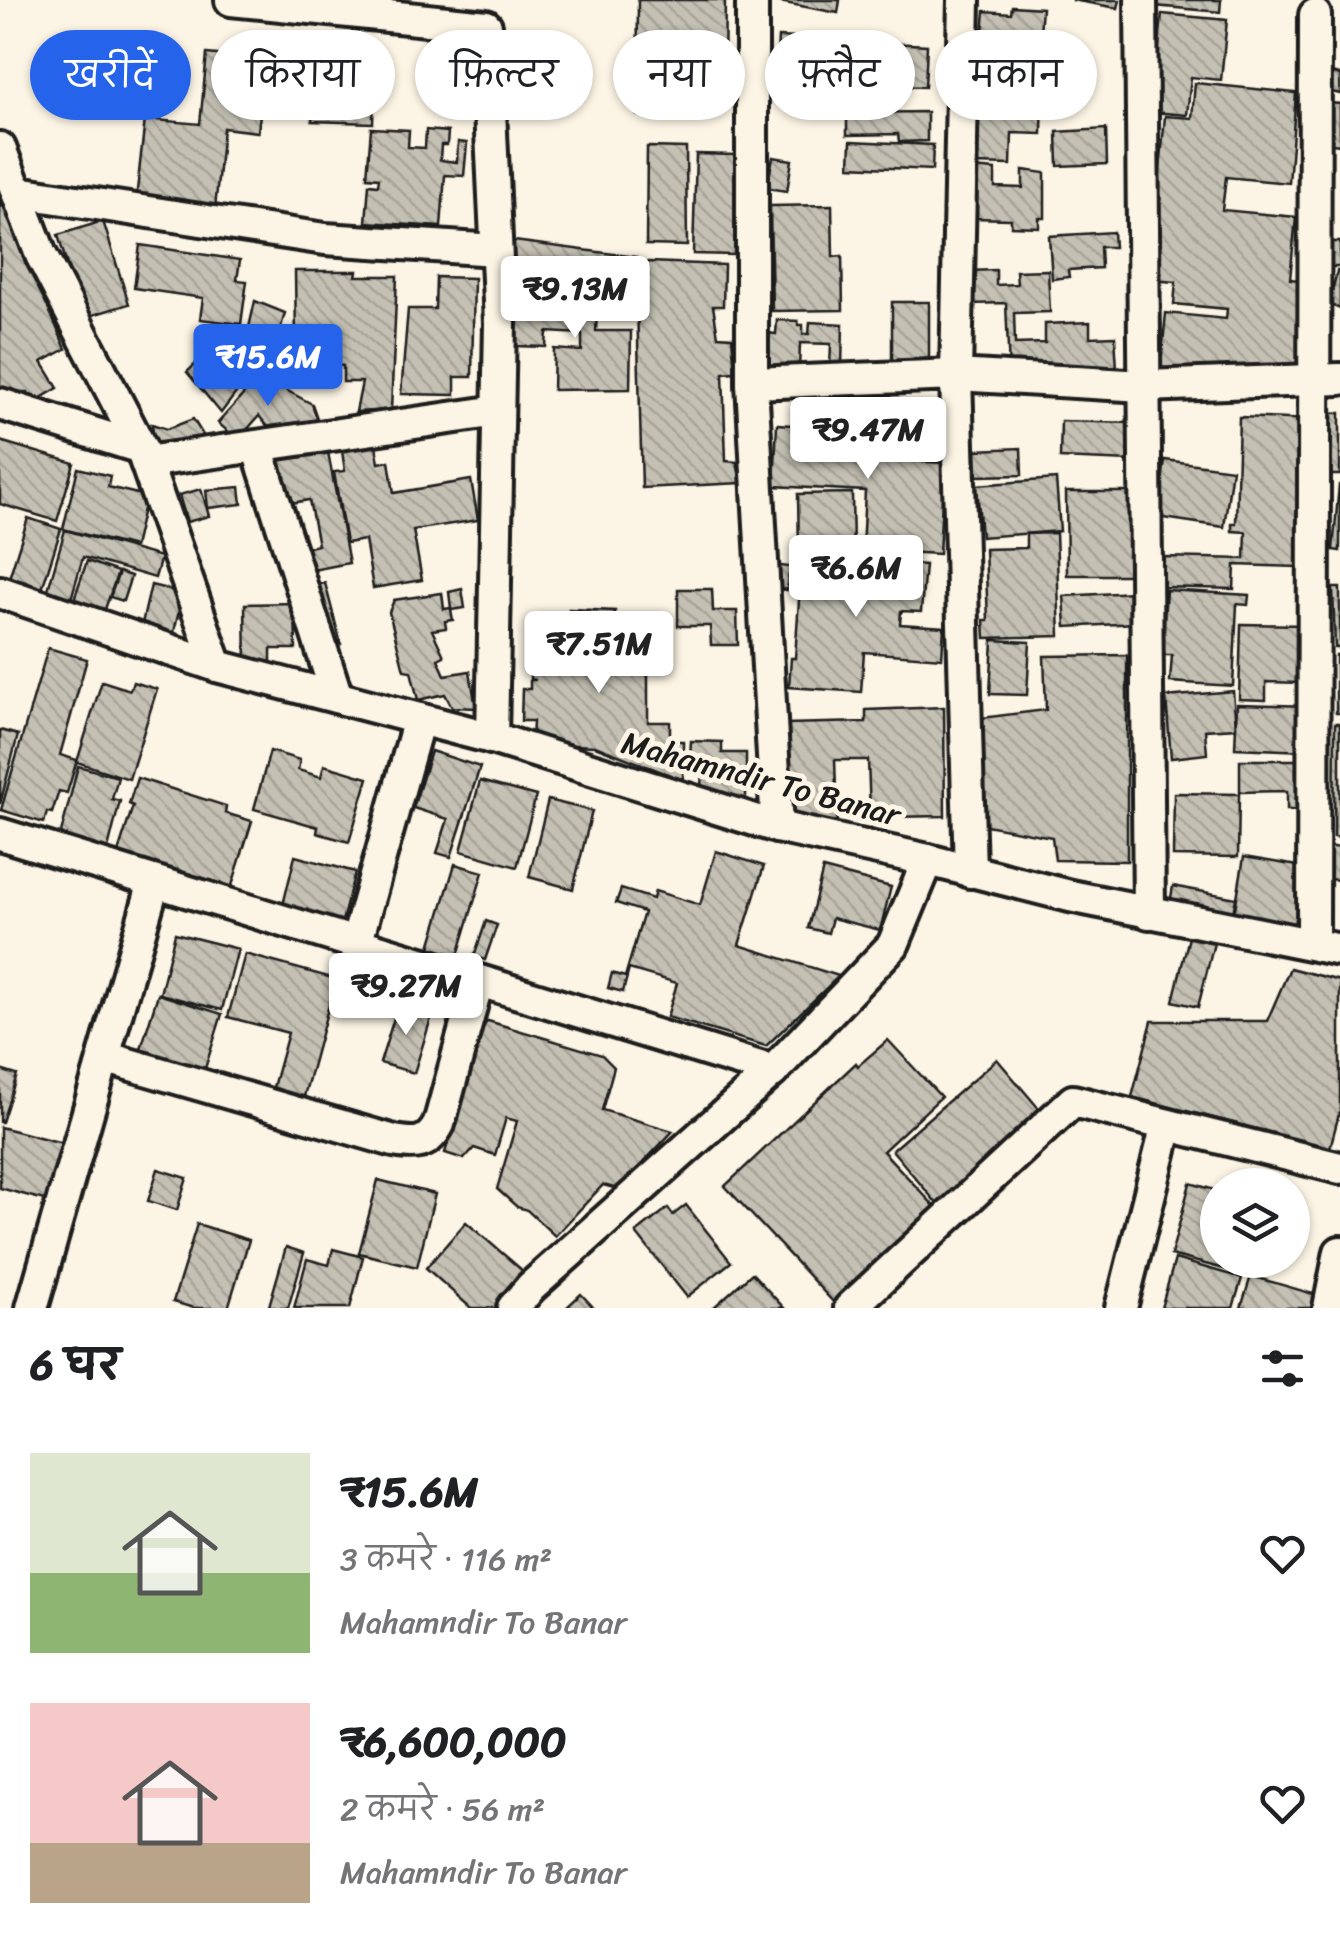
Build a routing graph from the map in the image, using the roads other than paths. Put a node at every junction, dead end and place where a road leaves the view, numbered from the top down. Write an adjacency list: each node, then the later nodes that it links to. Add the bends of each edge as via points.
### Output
1 (232, 0): 5 (street)
2 (752, 0): 12 (street)
3 (964, 0): 10 (street)
4 (1142, 0): 13 (street)
5 (486, 13): 9 (street)
6 (1315, 15): 11 (street)
7 (2, 154): 8 (street)
8 (18, 192): 9 (street, via 325,240); 17 (street, via 41,255)
9 (496, 250): 15 (street)
10 (956, 375): 12 (street); 13 (street); 26 (street)
11 (1328, 379): 13 (street); 30 (street)
12 (752, 383): 23 (street)
13 (1144, 386): 28 (street)
14 (0, 404): 17 (street)
15 (498, 412): 16 (street); 22 (street)
16 (257, 447): 17 (street); 20 (street)
17 (143, 455): 19 (street)
18 (0, 592): 19 (street, Mahamndir To Banar)
19 (217, 666): 20 (street, Mahamndir To Banar)
20 (337, 697): 21 (street, Mahamndir To Banar)
21 (419, 719): 22 (street, Mahamndir To Banar); 29 (street)
22 (492, 738): 23 (street, Mahamndir To Banar)
23 (777, 827): 25 (street, Mahamndir To Banar)
24 (0, 834): 27 (street)
25 (928, 860): 26 (street, Mahamndir To Banar); 33 (street, via 893,945)
26 (970, 872): 28 (street, Mahamndir To Banar)
27 (154, 882): 29 (street); 32 (street)
28 (1150, 913): 30 (street, Mahamndir To Banar)
29 (356, 944): 31 (street)
30 (1326, 947)
31 (478, 981): 32 (street, via 439,1124 424,1143 394,1141); 33 (street)
32 (104, 1058): 37 (street)
33 (773, 1071): 38 (street)
34 (1167, 1125): 35 (street); 39 (street, via 1072,1101); 40 (street)
35 (1340, 1168)
36 (1340, 1252): 41 (street)
37 (32, 1308)
38 (513, 1308)
39 (850, 1308)
40 (1120, 1308)
41 (1329, 1308)

